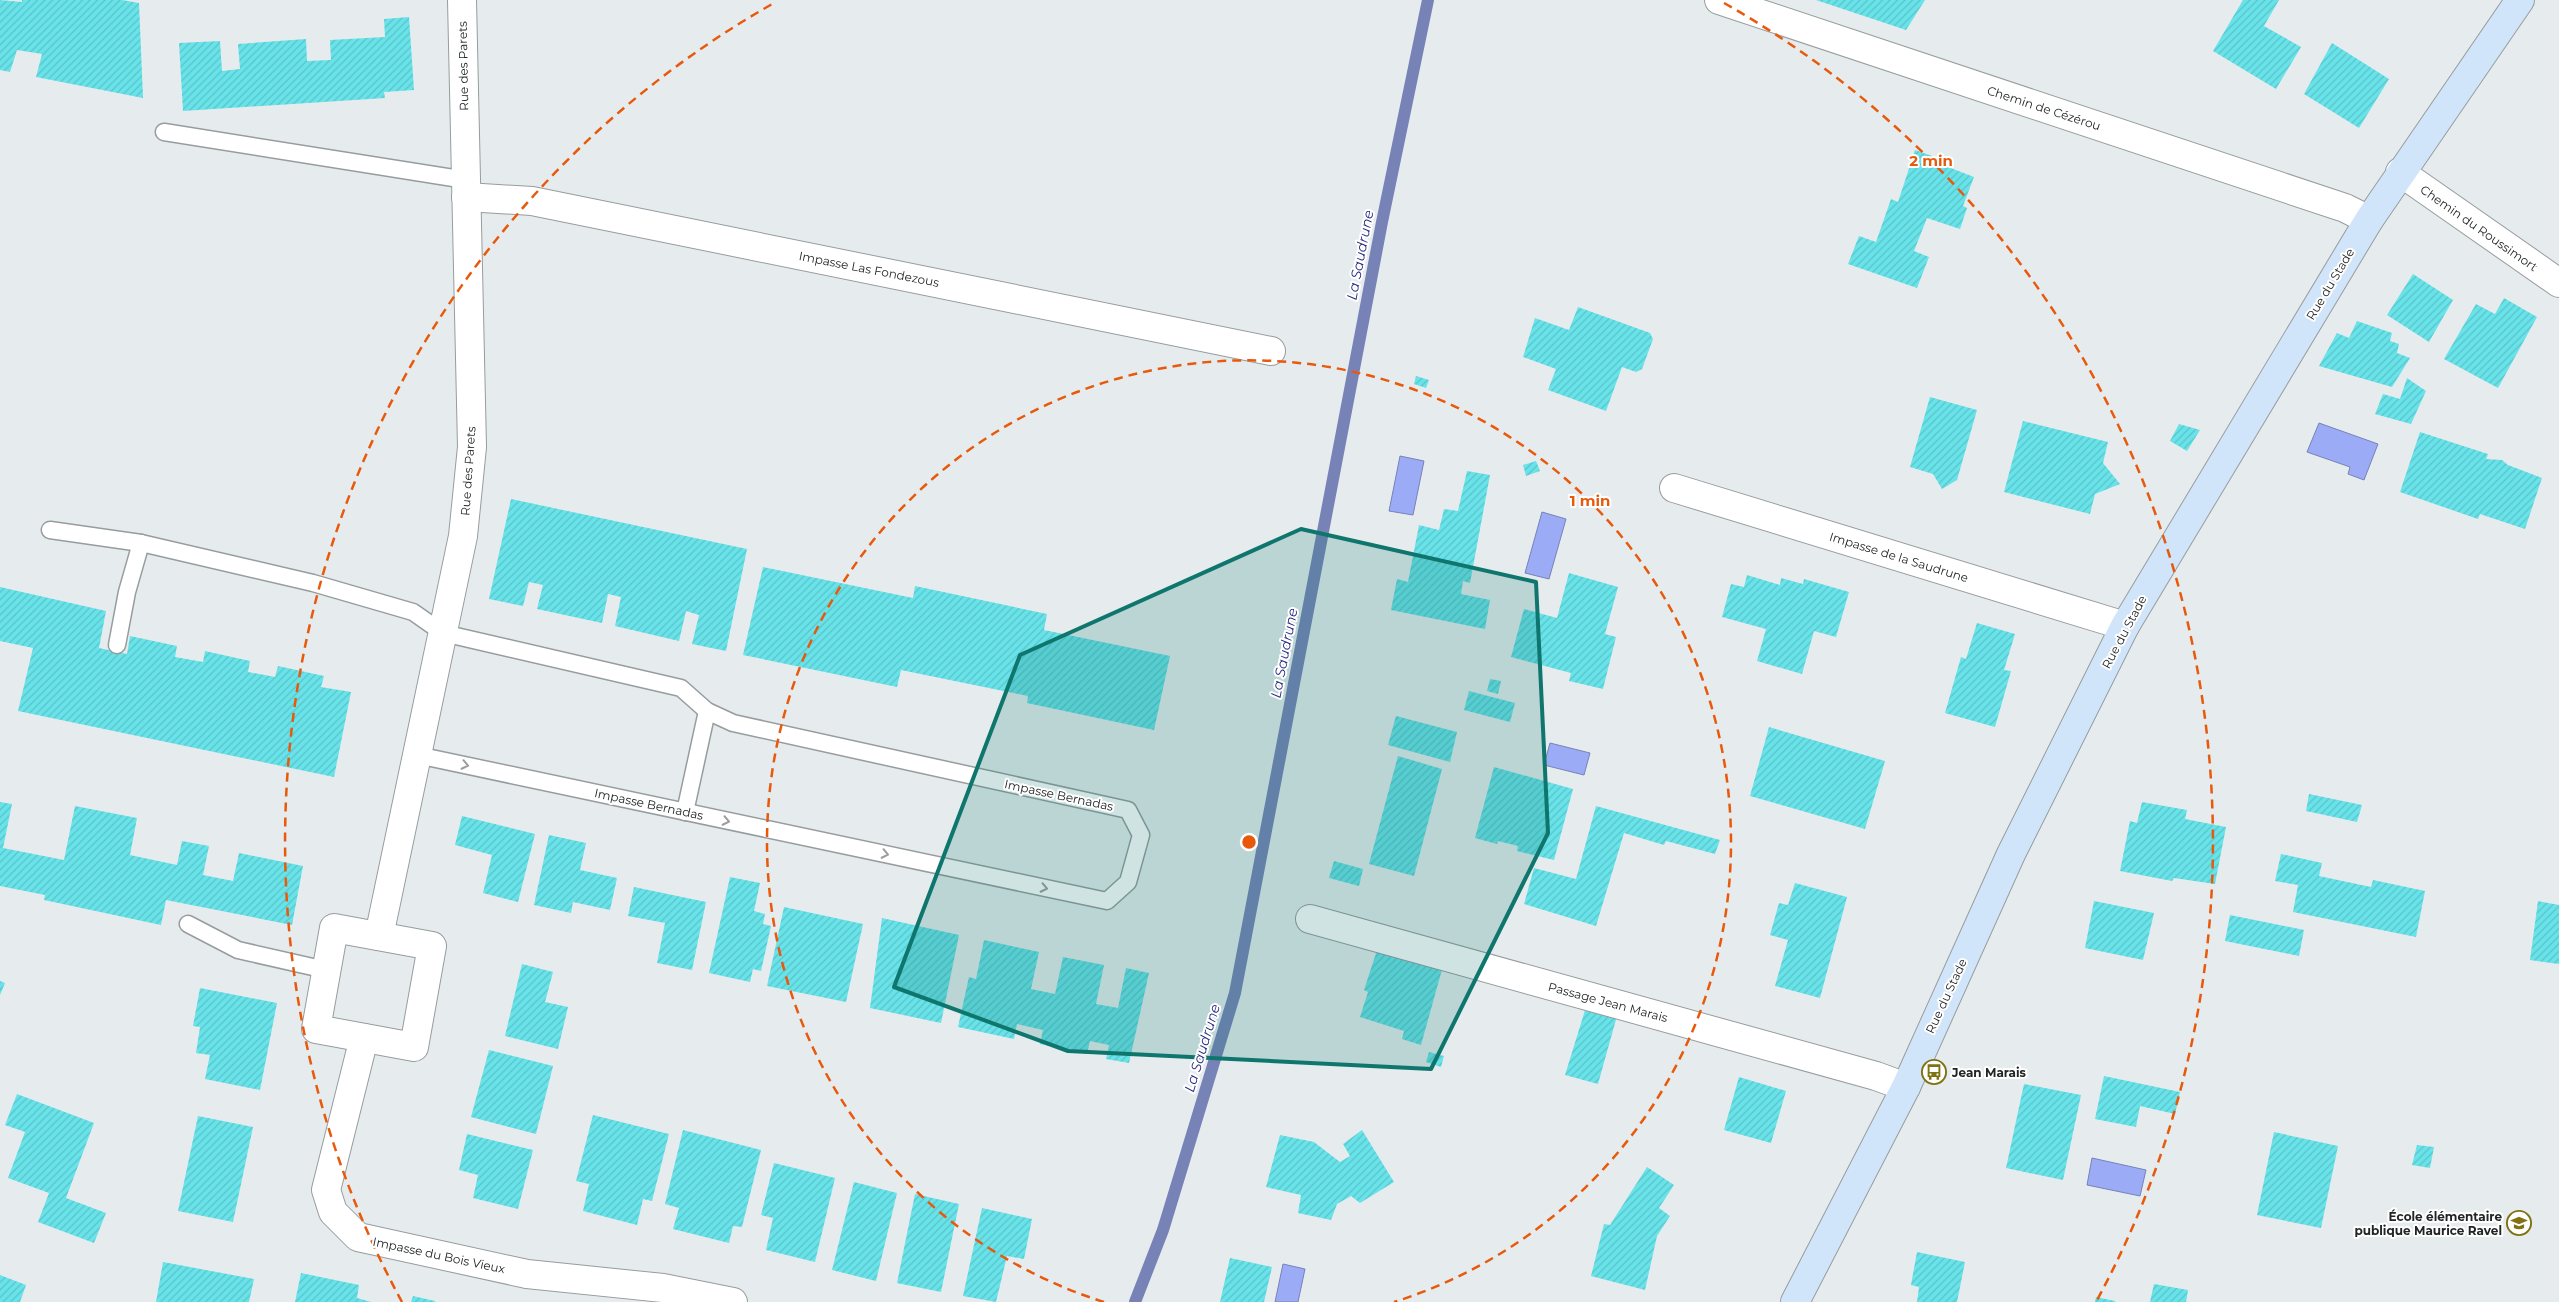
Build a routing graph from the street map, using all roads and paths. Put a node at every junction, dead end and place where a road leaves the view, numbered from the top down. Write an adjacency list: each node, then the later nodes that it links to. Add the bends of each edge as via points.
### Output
1 (462, 0): 6 (street, Rue des Parets)
2 (1719, 0): 7 (street, Chemin de Cézérou, via 2344,208)
3 (2520, 0): 5 (street, Rue du Stade)
4 (164, 132): 6 (lane)
5 (2400, 172): 7 (street, Rue du Stade); 8 (street, Chemin du Roussimort)
6 (466, 188): 9 (street, Impasse Las Fondezous); 14 (street, Rue des Parets, via 472,447 463,536)
7 (2369, 220): 13 (street, Rue du Stade)
8 (2559, 283)
9 (1271, 351)
10 (1674, 488): 13 (street, Impasse de la Saudrune)
11 (50, 530): 12 (lane)
12 (141, 543): 14 (lane, via 314,582 413,612); 15 (lane)
13 (2125, 626): 24 (street, Rue du Stade, via 2011,854)
14 (443, 633): 16 (lane, Impasse Bernadas, via 681,688); 17 (street, Rue des Parets)
15 (117, 645)
16 (707, 711): 18 (lane); 18 (lane, Impasse Bernadas, one-way to 16, via 1107,901 1128,882 1141,835 1128,810 732,723)
17 (417, 754): 18 (lane, Impasse Bernadas, one-way to 18); 21 (street, Rue des Parets)
18 (686, 812)
19 (1310, 919): 24 (street, Passage Jean Marais, via 1866,1073)
20 (188, 924): 22 (lane, via 238,950)
21 (379, 936): 22 (street, via 334,928); 23 (street, via 432,946 414,1047)
22 (326, 970): 23 (street, via 316,1029)
23 (364, 1038): 25 (street, Impasse du Bois Vieux, via 326,1190 333,1212 358,1237 527,1274 663,1288)
24 (1906, 1087): 26 (street, Rue du Stade)
25 (733, 1302)
26 (1796, 1302)

